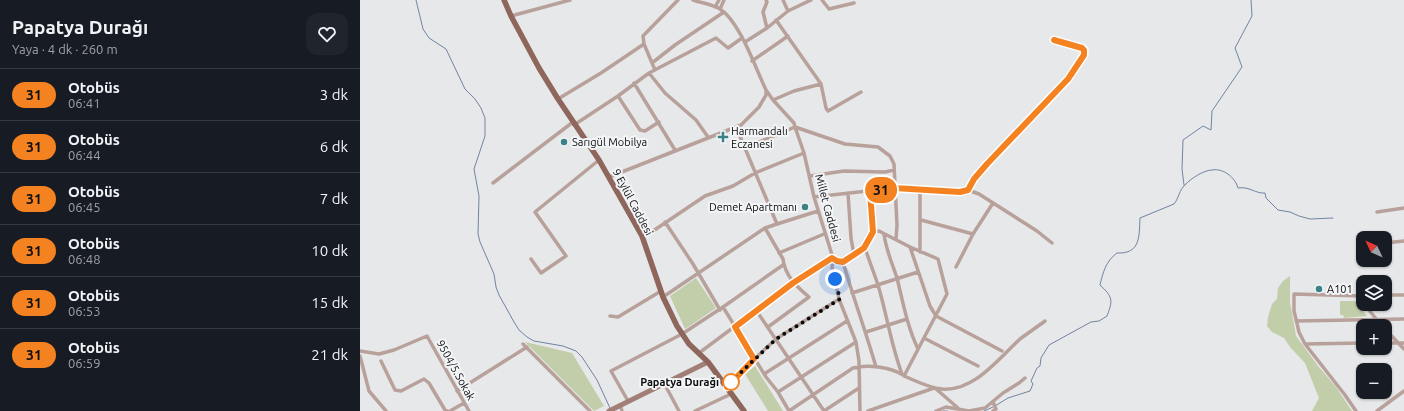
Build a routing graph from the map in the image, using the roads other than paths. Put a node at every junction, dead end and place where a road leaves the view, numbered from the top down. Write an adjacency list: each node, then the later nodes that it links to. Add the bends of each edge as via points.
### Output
1 (504, 0): 15 (main road, 9 Eylül Caddesi)
2 (570, 0): 15 (street)
3 (678, 0): 22 (street, via 643,36)
4 (693, 0): 12 (street)
5 (719, 0): 12 (street)
6 (724, 0): 12 (street)
7 (766, 0): 17 (street, via 763,12)
8 (783, 0): 13 (street)
9 (811, 0): 13 (street)
10 (822, 0): 11 (street, via 829,9)
11 (854, 3)
12 (717, 8): 14 (street, Millet Caddesi)
13 (788, 11): 16 (street)
14 (724, 12): 19 (street, Millet Caddesi); 24 (street)
15 (511, 16): 32 (main road, 9 Eylül Caddesi)
16 (776, 20): 17 (street); 18 (street)
17 (767, 28): 21 (street)
18 (788, 36): 23 (street); 28 (street)
19 (742, 38): 21 (street, Millet Caddesi); 25 (street, via 728,48 716,38)
20 (1054, 40): 50 (street, via 1082,48 1084,55 1068,79 987,164)
21 (745, 42): 23 (street, Millet Caddesi)
22 (644, 44): 24 (street); 32 (street)
23 (752, 60): 29 (street, Millet Caddesi)
24 (652, 63): 25 (street)
25 (654, 70): 26 (street)
26 (649, 73): 27 (street); 38 (street, via 665,93 696,120)
27 (634, 83): 31 (street); 34 (street)
28 (820, 84): 30 (street, via 828,111); 33 (street)
29 (766, 90): 33 (street, Millet Caddesi); 36 (street, via 759,107)
30 (861, 92)
31 (618, 96): 34 (street, via 640,130 645,131); 35 (street)
32 (558, 99): 35 (main road, 9 Eylül Caddesi)
33 (773, 100): 37 (street, Millet Caddesi)
34 (659, 122): 40 (street)
35 (574, 123): 42 (main road, 9 Eylül Caddesi); 47 (street)
36 (736, 127): 38 (street); 39 (street)
37 (796, 127): 39 (street); 41 (street, Millet Caddesi); 43 (street, via 845,144 878,147 890,156)
38 (708, 137): 40 (street)
39 (745, 148): 44 (street)
40 (675, 150): 46 (street)
41 (804, 153): 44 (street); 45 (street, Millet Caddesi)
42 (599, 160): 46 (main road, 9 Eylül Caddesi); 77 (street, via 535,212 566,256 542,274)
43 (894, 170): 45 (street, via 844,171); 48 (street)
44 (755, 173): 59 (street, via 734,186 705,196); 60 (street)
45 (810, 176): 53 (street, Millet Caddesi)
46 (609, 177): 66 (main road, 9 Eylül Caddesi)
47 (493, 183)
48 (894, 188): 49 (street); 51 (street); 67 (street)
49 (920, 190): 50 (street); 58 (street)
50 (968, 190): 54 (street)
51 (870, 191): 52 (street); 62 (street)
52 (848, 193): 53 (street); 75 (street)
53 (814, 197): 56 (street, Millet Caddesi)
54 (993, 203): 65 (street); 70 (street)
55 (1404, 208): 57 (street)
56 (818, 211): 60 (street); 63 (street, Millet Caddesi)
57 (1377, 212)
58 (921, 220): 65 (street); 73 (street)
59 (665, 222): 66 (street); 82 (street)
60 (777, 224): 61 (street)
61 (766, 228): 74 (street); 82 (street)
62 (873, 232): 64 (street); 72 (street)
63 (824, 234): 74 (street); 76 (street, Millet Caddesi)
64 (884, 234): 67 (street); 83 (street)
65 (973, 234): 80 (street)
66 (642, 236): 87 (main road, 9 Eylül Caddesi)
67 (896, 239): 71 (street)
68 (1404, 241): 69 (street)
69 (1392, 242)
70 (1052, 244)
71 (910, 247): 73 (street); 81 (street)
72 (864, 248): 75 (street); 85 (street)
73 (920, 252): 96 (street, via 938,259 942,273 947,294)
74 (779, 253): 79 (street)
75 (854, 255): 78 (street)
76 (832, 258): 78 (street); 84 (street); 91 (street, Millet Caddesi)
77 (531, 259)
78 (843, 262): 86 (street)
79 (783, 265): 84 (street); 92 (street)
80 (956, 267)
81 (918, 272): 83 (street); 96 (street)
82 (698, 274): 87 (street); 93 (street)
83 (897, 278): 85 (street); 97 (street)
84 (793, 283): 94 (street); 106 (street, via 809,297)
85 (878, 285): 86 (street); 104 (street)
86 (852, 293): 107 (street)
87 (662, 294): 95 (street, via 618,317); 108 (main road, 9 Eylül Caddesi)
88 (1392, 295): 89 (street)
89 (1404, 295)
90 (1356, 296): 103 (street, via 1294,294)
91 (840, 299): 101 (street, Millet Caddesi); 111 (street)
92 (724, 307): 93 (street); 105 (street)
93 (720, 310): 108 (street)
94 (756, 310): 105 (street); 106 (street)
95 (610, 316)
96 (936, 316): 110 (street); 121 (street)
97 (906, 319): 104 (street); 118 (street)
98 (1392, 319): 99 (street)
99 (1404, 319)
100 (1356, 320): 103 (street)
101 (847, 321): 112 (street, Millet Caddesi); 124 (street)
102 (1045, 321): 137 (street, via 968,384 942,389)
103 (1296, 321): 117 (street)
104 (888, 325): 107 (street); 132 (street)
105 (735, 327): 122 (street); 125 (street)
106 (768, 327): 111 (street)
107 (866, 332): 130 (street)
108 (682, 334): 122 (main road, 9 Eylül Caddesi); 144 (street, via 611,371)
109 (1392, 337): 115 (street)
110 (924, 338): 118 (street); 129 (street)
111 (776, 339): 124 (street); 125 (street)
112 (856, 342): 128 (street, Millet Caddesi); 133 (street)
113 (1356, 343): 117 (street)
114 (1392, 343): 115 (street)
115 (1398, 343): 116 (street); 119 (street)
116 (1404, 343)
117 (1306, 344): 164 (street)
118 (918, 349): 132 (street)
119 (1404, 349)
120 (360, 351): 139 (street, 9504/5.Sokak, via 378,354 427,336)
121 (1002, 351)
122 (699, 353): 127 (main road, 9 Eylül Caddesi)
123 (360, 356): 150 (street, via 369,391)
124 (789, 358): 131 (street); 133 (street)
125 (754, 359): 131 (street); 136 (street)
126 (381, 361): 151 (street, via 395,390 401,391 424,379 430,383 445,410)
127 (708, 362): 135 (street); 136 (main road, 9 Eylül Caddesi)
128 (860, 366): 130 (street); 138 (street, Millet Caddesi); 143 (street)
129 (978, 366)
130 (876, 367): 132 (street)
131 (764, 374): 141 (street)
132 (903, 375): 137 (street)
133 (801, 376): 141 (street); 143 (street)
134 (1025, 378): 145 (street)
135 (664, 383): 144 (street); 156 (street)
136 (727, 387): 142 (main road, 9 Eylül Caddesi)
137 (934, 387): 148 (street); 162 (street)
138 (859, 388): 160 (street); 161 (street, Millet Caddesi)
139 (457, 391): 146 (street, 9504/5.Sokak); 153 (street, via 525,345)
140 (1404, 391): 165 (street)
141 (778, 392): 159 (street)
142 (731, 394): 157 (street); 158 (main road, 9 Eylül Caddesi)
143 (814, 394): 159 (street); 160 (street)
144 (628, 401): 147 (street)
145 (993, 402): 148 (street, via 985,408); 149 (street)
146 (464, 403): 151 (street); 152 (street, 9504/5.Sokak)
147 (620, 405): 154 (street); 155 (street)
148 (958, 408): 163 (street, via 946,407)
149 (995, 410)
150 (386, 411)
151 (449, 411)
152 (469, 411)
153 (590, 411)
154 (609, 411)
155 (622, 411)
156 (679, 411)
157 (695, 411)
158 (744, 411)
159 (789, 411)
160 (824, 411)
161 (860, 411)
162 (868, 411)
163 (936, 411)
164 (1356, 411)
165 (1376, 411)

